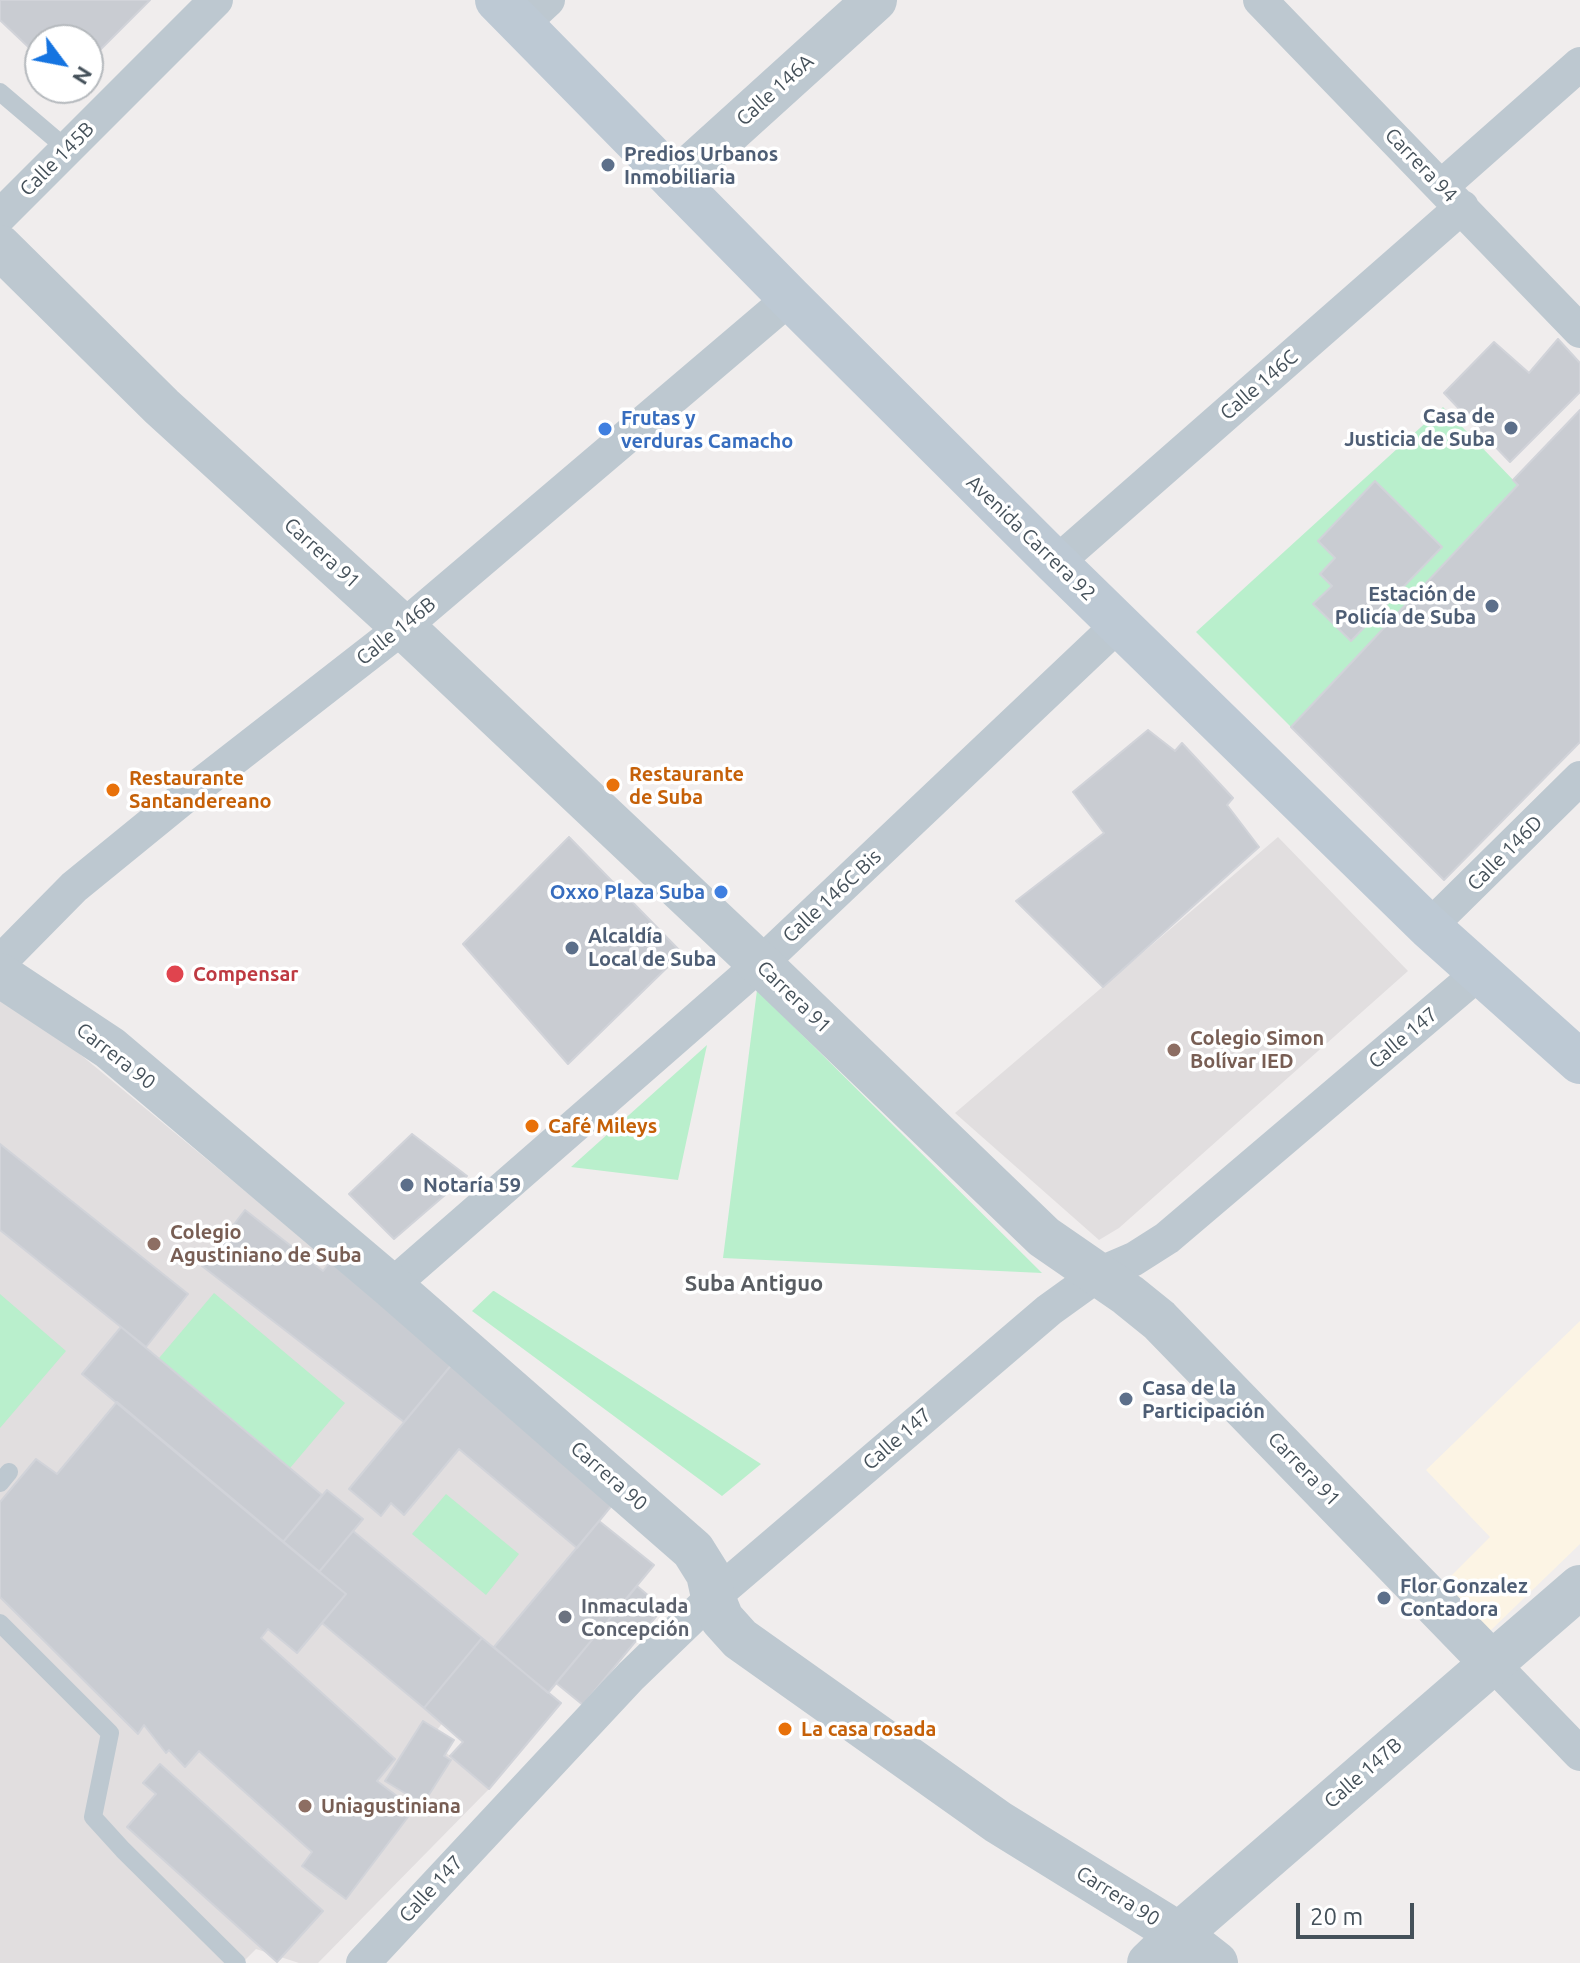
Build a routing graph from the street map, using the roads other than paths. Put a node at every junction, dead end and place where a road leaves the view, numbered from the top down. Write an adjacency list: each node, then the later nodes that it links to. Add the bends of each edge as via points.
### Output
1 (216, 0): 7 (street, Calle 145B)
2 (875, 0): 8 (street, Calle 146A)
3 (1260, 0): 9 (street, Carrera 94)
4 (522, 8): 8 (main road, Avenida Carrera 92)
5 (1580, 64): 9 (street, Calle 146C)
6 (0, 92): 7 (lane)
7 (67, 149): 10 (street, Calle 145B)
8 (675, 181): 12 (main road, Avenida Carrera 92)
9 (1452, 196): 13 (street, Carrera 94); 14 (street, Calle 146C)
10 (0, 216)
11 (0, 247): 16 (street, Carrera 91, via 162,407)
12 (790, 298): 14 (main road, Avenida Carrera 92); 16 (street, Calle 146B)
13 (1580, 331)
14 (1056, 563): 15 (main road, Avenida Carrera 92)
15 (1119, 624): 18 (main road, Avenida Carrera 92); 20 (street, Calle 146C Bis)
16 (403, 627): 19 (street, Calle 146B, via 74,887); 20 (street, Carrera 91)
17 (1580, 778): 18 (street, Calle 146D)
18 (1429, 927): 21 (main road, Avenida Carrera 92)
19 (0, 962)
20 (760, 964): 24 (street, Carrera 91, via 1044,1237); 25 (street, Calle 146C Bis)
21 (1480, 972): 23 (main road, Avenida Carrera 92); 24 (street, Calle 147, via 1167,1238)
22 (0, 975): 25 (street, Carrera 90, via 110,1048)
23 (1580, 1062)
24 (1099, 1274): 27 (street, Calle 147, via 1049,1310); 29 (street, Carrera 91, via 1159,1320)
25 (391, 1286): 27 (street, Carrera 90, via 693,1550 708,1574)
26 (1580, 1587): 29 (street, Calle 147B)
27 (713, 1597): 31 (street, Carrera 90, via 722,1619 740,1639 998,1822); 33 (street, Calle 147, via 631,1676)
28 (0, 1623): 32 (lane, via 110,1733 93,1817)
29 (1492, 1663): 30 (street, Carrera 91); 31 (street, Calle 147B)
30 (1580, 1754)
31 (1164, 1948): 34 (street, Carrera 90)
32 (237, 1963)
33 (363, 1963)
34 (1216, 1963)

